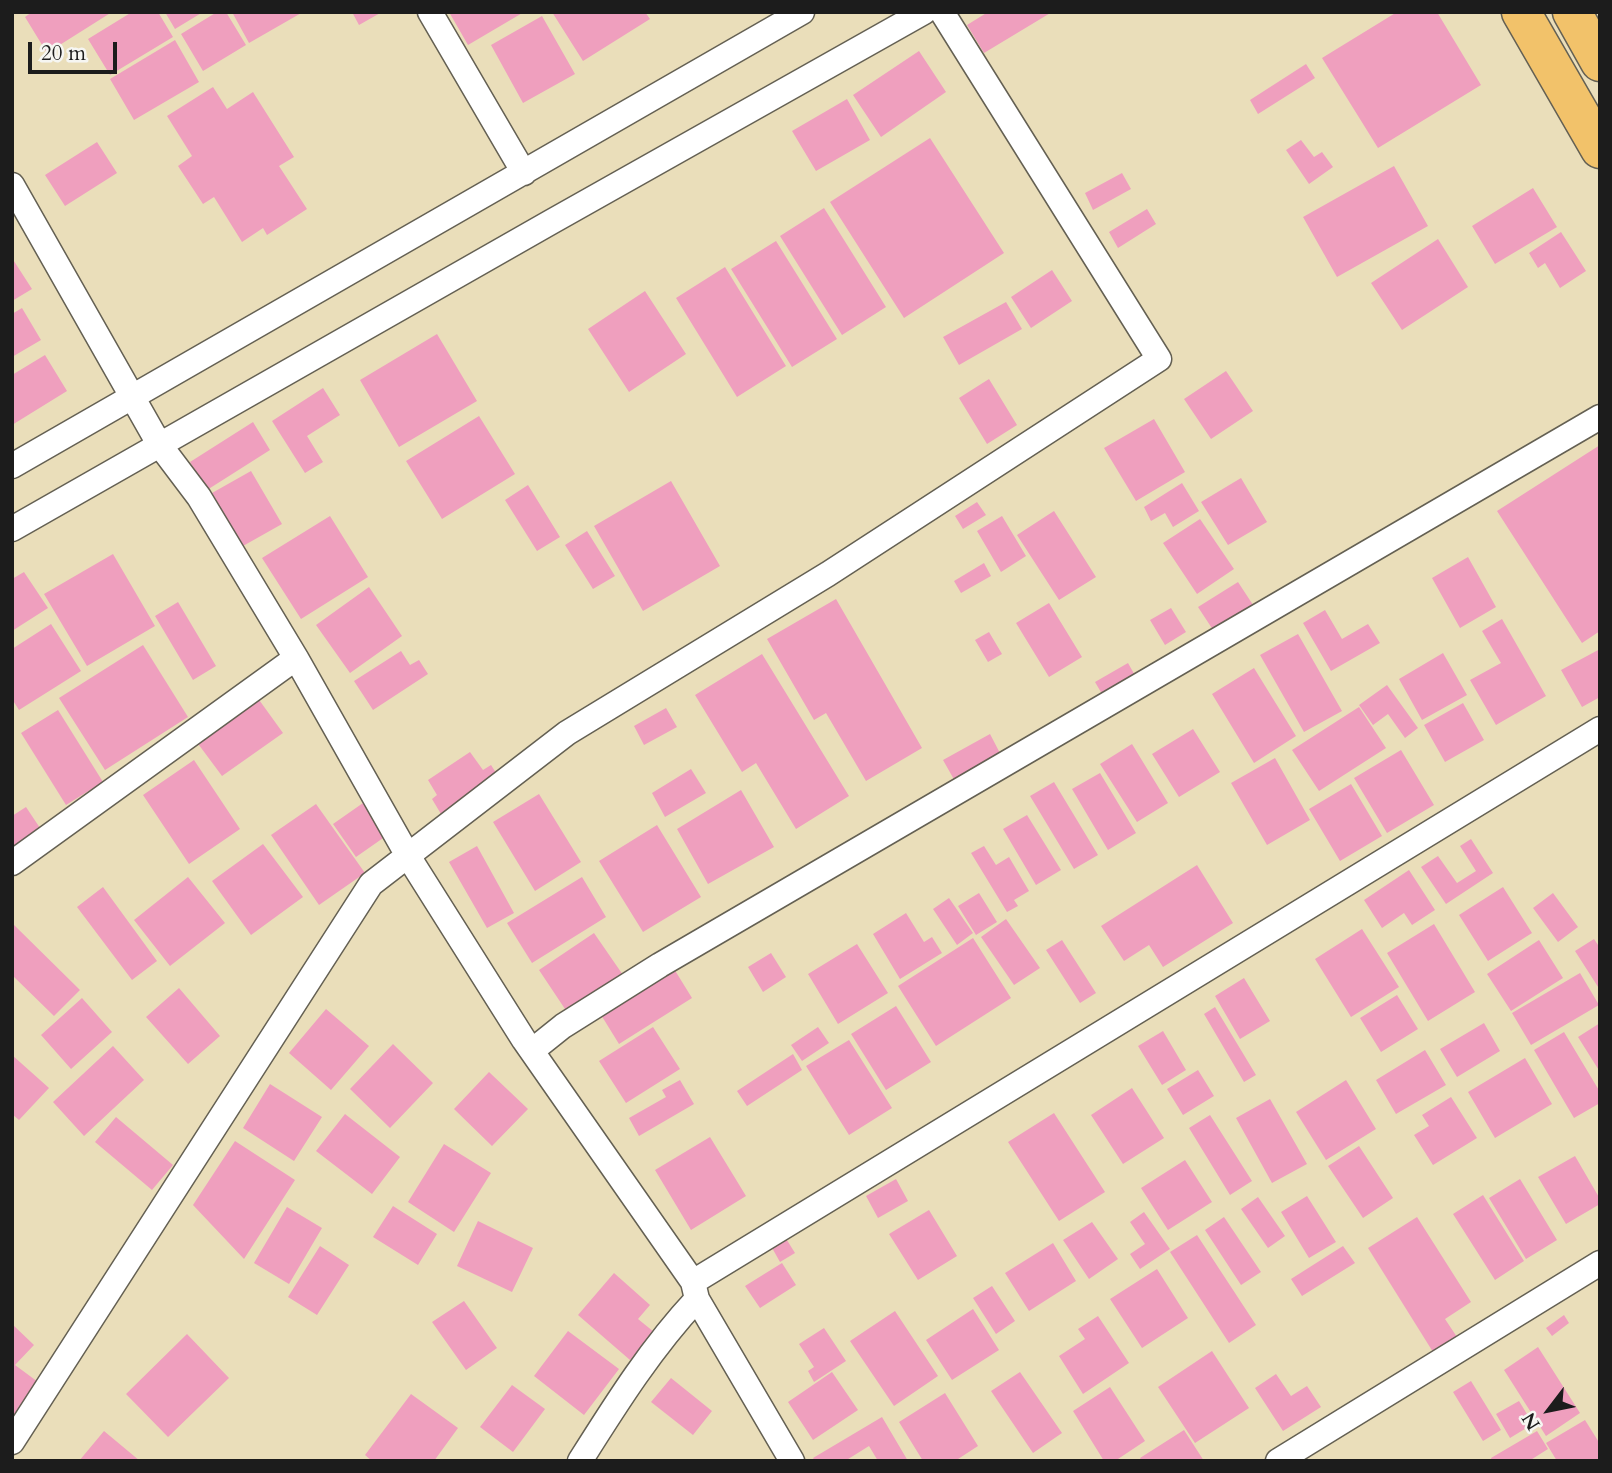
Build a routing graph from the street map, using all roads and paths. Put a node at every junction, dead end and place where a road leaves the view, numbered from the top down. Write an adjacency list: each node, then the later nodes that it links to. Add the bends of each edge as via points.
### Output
1 (430, 12): 9 (street)
2 (802, 12): 9 (street)
3 (924, 12): 13 (street)
4 (942, 12): 18 (street, via 1159,359 828,574 568,733)
5 (1521, 12): 8 (highway)
6 (1572, 12): 7 (highway)
7 (1600, 62)
8 (1600, 149)
9 (524, 173): 11 (street)
10 (12, 185): 11 (street)
11 (133, 397): 13 (street); 14 (street)
12 (1600, 417): 20 (street, via 660,965)
13 (159, 444): 15 (street); 16 (street, via 199,497)
14 (12, 466)
15 (12, 529)
16 (296, 658): 18 (street); 19 (street)
17 (1600, 729): 22 (street)
18 (408, 856): 20 (street); 23 (street, via 372,884)
19 (12, 863)
20 (533, 1050): 22 (street)
21 (1600, 1264): 26 (street)
22 (695, 1290): 24 (street); 25 (street)
23 (12, 1442)
24 (580, 1461)
25 (792, 1461)
26 (1278, 1461)

